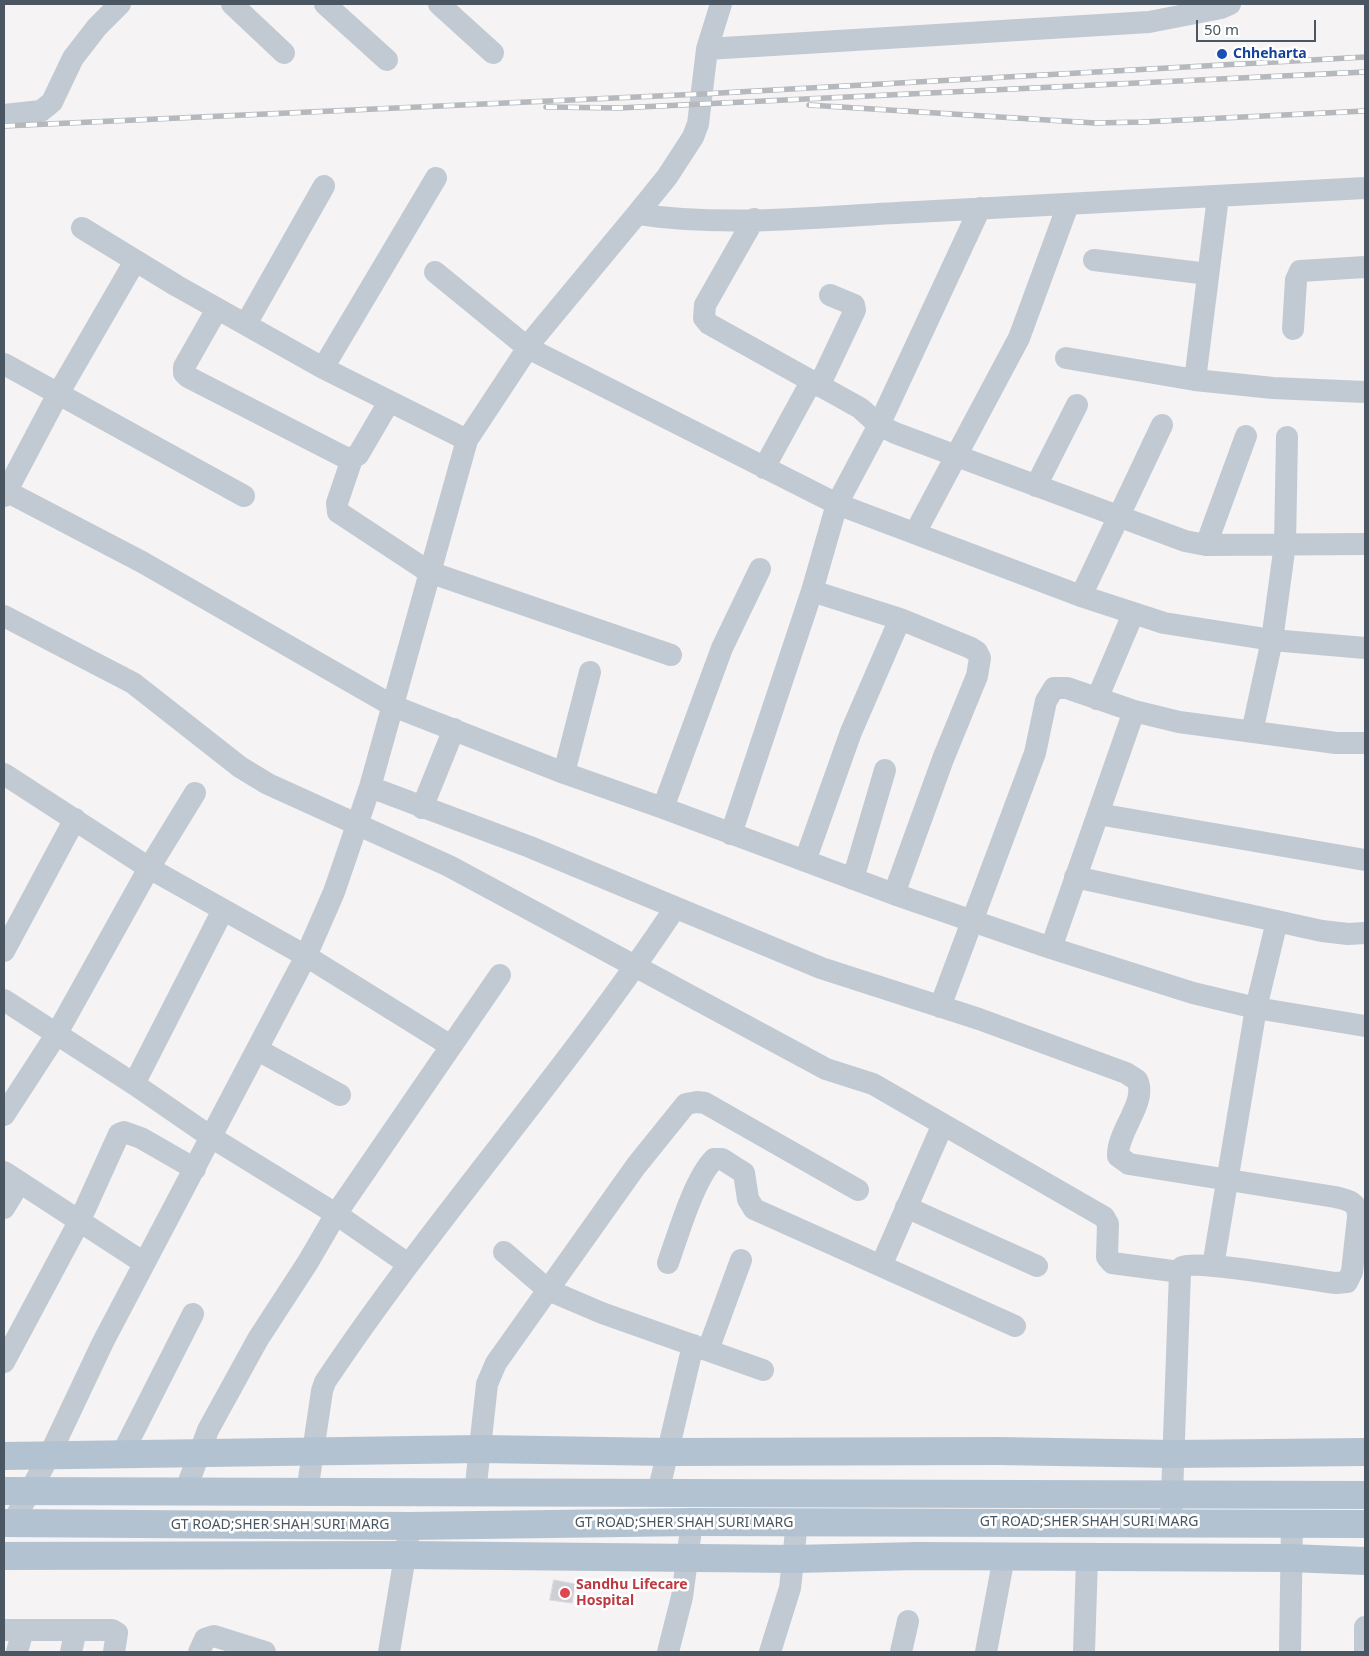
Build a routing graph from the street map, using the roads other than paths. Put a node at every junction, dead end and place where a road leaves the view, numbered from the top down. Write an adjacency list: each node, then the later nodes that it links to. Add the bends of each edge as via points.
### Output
1 (120, 4): 11 (street, via 73,58 52,102 40,111)
2 (232, 4): 8 (street)
3 (325, 4): 10 (street)
4 (440, 4): 9 (street)
5 (721, 4): 7 (street)
6 (1230, 4): 7 (street, via 1149,22)
7 (708, 49): 18 (street, via 698,124 693,138)
8 (284, 53)
9 (493, 53)
10 (387, 60)
11 (4, 116)
12 (436, 178): 33 (street)
13 (324, 186): 28 (street)
14 (1365, 188): 15 (street)
15 (1218, 197): 16 (street); 25 (street)
16 (1068, 205): 17 (street); 45 (street, via 1019,338)
17 (980, 208): 19 (street); 40 (street)
18 (637, 214): 19 (street, via 686,220); 30 (street)
19 (754, 219): 35 (street, via 705,305 704,318 709,324)
20 (82, 228): 22 (street)
21 (1094, 260): 25 (street)
22 (135, 261): 27 (street); 37 (street)
23 (1365, 268): 29 (street, via 1300,271 1296,280)
24 (435, 272): 30 (street)
25 (1208, 274): 34 (street)
26 (830, 295): 35 (street, via 854,305 855,310)
27 (216, 308): 28 (street); 46 (street, via 184,373)
28 (246, 324): 33 (street)
29 (1292, 329)
30 (528, 348): 44 (street); 47 (street)
31 (1066, 358): 34 (street)
32 (4, 364): 37 (street)
33 (323, 368): 38 (street)
34 (1195, 380): 36 (street)
35 (815, 384): 40 (street, via 860,408); 47 (street)
36 (1365, 392)
37 (58, 394): 49 (street); 50 (street)
38 (390, 402): 44 (street); 46 (street, via 358,455)
39 (1077, 405): 48 (street)
40 (879, 425): 45 (street); 51 (street)
41 (1162, 425): 52 (street)
42 (1246, 436): 56 (street)
43 (1288, 437): 54 (street)
44 (466, 440): 58 (street)
45 (955, 457): 48 (street); 53 (street)
46 (352, 459): 58 (street, via 337,503 338,512)
47 (764, 468): 51 (street)
48 (1036, 486): 52 (street)
49 (4, 492): 69 (street, via 142,562)
50 (244, 496)
51 (837, 504): 53 (street); 59 (street)
52 (1119, 516): 56 (street); 60 (street)
53 (915, 532): 60 (street)
54 (1285, 544): 55 (street); 56 (street); 64 (street)
55 (1365, 544)
56 (1206, 545)
57 (760, 569): 80 (street, via 722,648)
58 (429, 572): 66 (street); 69 (street)
59 (812, 591): 63 (street); 84 (street)
60 (1081, 596): 61 (street)
61 (1133, 614): 64 (street, via 1192,628); 68 (street)
62 (4, 616): 83 (street, via 133,683 240,767 268,784)
63 (900, 619): 86 (street, via 851,732); 90 (street, via 978,652 980,666)
64 (1272, 640): 65 (street); 72 (street)
65 (1365, 648)
66 (672, 655)
67 (590, 672): 75 (street)
68 (1097, 698): 70 (street); 93 (street, via 1060,686 1050,692 1035,753)
69 (393, 706): 71 (street); 77 (street)
70 (1134, 711): 72 (street, via 1179,722); 81 (street)
71 (454, 729): 75 (street); 79 (street)
72 (1252, 732): 73 (street, via 1336,743)
73 (1365, 743)
74 (885, 770): 89 (street)
75 (564, 773): 80 (street)
76 (4, 774): 82 (street)
77 (370, 786): 79 (street); 83 (street)
78 (194, 793): 87 (street)
79 (422, 808): 91 (street, via 530,847)
80 (663, 808): 84 (street)
81 (1098, 814): 85 (street); 88 (street)
82 (75, 819): 87 (street); 97 (street)
83 (357, 823): 98 (street, via 334,892); 99 (street, via 449,866)
84 (731, 834): 86 (street)
85 (1365, 860)
86 (805, 861): 89 (street)
87 (149, 868): 92 (street); 105 (street)
88 (1075, 877): 94 (street); 96 (street)
89 (853, 879): 90 (street)
90 (894, 894): 93 (street)
91 (675, 908): 99 (street); 102 (street, via 821,968)
92 (223, 910): 98 (street); 108 (street)
93 (973, 921): 96 (street); 102 (street)
94 (1277, 921): 95 (street, via 1336,934); 103 (street)
95 (1365, 933)
96 (1051, 948): 103 (street, via 1174,988)
97 (4, 951)
98 (306, 956): 106 (street); 107 (street)
99 (636, 967): 111 (street, via 826,1069 873,1084); 125 (street)
100 (500, 975): 106 (street)
101 (4, 1000): 105 (street)
102 (940, 1007): 115 (street, via 1100,1063 1137,1080 1140,1088 1138,1100 1120,1136 1118,1156 1129,1164)
103 (1256, 1008): 104 (street); 115 (street)
104 (1365, 1026)
105 (56, 1035): 108 (street); 110 (street)
106 (451, 1046): 119 (street)
107 (258, 1050): 109 (street); 112 (street)
108 (134, 1084): 112 (street)
109 (340, 1095)
110 (4, 1115)
111 (943, 1124): 117 (street); 129 (street, via 1104,1217 1108,1224 1107,1257 1112,1263)
112 (211, 1137): 113 (street); 119 (street)
113 (194, 1169): 120 (street, via 141,1138 124,1132 119,1134); 123 (street)
114 (12, 1177): 118 (street); 120 (street)
115 (1229, 1181): 128 (street); 128 (street, via 1335,1197 1354,1203 1358,1217 1352,1272 1347,1282 1336,1283)
116 (858, 1190): 130 (street, via 705,1103 690,1102 636,1166)
117 (906, 1207): 126 (street); 127 (street)
118 (4, 1208)
119 (336, 1214): 125 (street); 141 (street, via 258,1339)
120 (80, 1220): 123 (street); 134 (street)
121 (504, 1252): 130 (street)
122 (742, 1260): 133 (street)
123 (144, 1263): 143 (street)
124 (668, 1263): 126 (street, via 692,1199 709,1164 717,1158 744,1173 748,1199 754,1209)
125 (408, 1264): 137 (street, via 325,1382)
126 (881, 1266): 132 (street)
127 (1037, 1266)
128 (1213, 1266): 129 (street, via 1189,1264)
129 (1180, 1272): 140 (street)
130 (548, 1290): 133 (street); 136 (street, via 490,1374)
131 (193, 1314): 144 (street)
132 (1014, 1326)
133 (700, 1348): 135 (street); 138 (street)
134 (4, 1362)
135 (763, 1370)
136 (480, 1449): 137 (main road); 138 (main road); 149 (street)
137 (312, 1451): 141 (main road); 148 (street)
138 (668, 1452): 140 (main road); 150 (street)
139 (1365, 1452): 140 (main road)
140 (1173, 1454): 151 (street)
141 (197, 1455): 144 (main road); 147 (street)
142 (4, 1456): 143 (main road)
143 (49, 1456): 144 (main road); 146 (street)
144 (121, 1456)
145 (4, 1491): 146 (main road, GT ROAD;SHER SHAH SURI MARG)
146 (31, 1491): 147 (main road, GT ROAD;SHER SHAH SURI MARG); 156 (street)
147 (186, 1492): 148 (main road, GT ROAD;SHER SHAH SURI MARG)
148 (307, 1492): 149 (main road, GT ROAD;SHER SHAH SURI MARG)
149 (475, 1493): 150 (main road, GT ROAD;SHER SHAH SURI MARG)
150 (658, 1493): 151 (main road, GT ROAD;SHER SHAH SURI MARG)
151 (1172, 1494): 152 (main road, GT ROAD;SHER SHAH SURI MARG); 155 (street)
152 (1365, 1495)
153 (692, 1522): 154 (main road, GT ROAD;SHER SHAH SURI MARG); 159 (main road, GT ROAD;SHER SHAH SURI MARG); 162 (street)
154 (798, 1522): 155 (main road, GT ROAD;SHER SHAH SURI MARG); 164 (street)
155 (1171, 1522): 157 (main road, GT ROAD;SHER SHAH SURI MARG)
156 (8, 1524): 159 (main road, GT ROAD;SHER SHAH SURI MARG)
157 (1292, 1524): 158 (main road, GT ROAD;SHER SHAH SURI MARG); 166 (street)
158 (1365, 1524)
159 (410, 1526): 160 (street)
160 (405, 1555): 161 (main road); 162 (main road); 177 (street)
161 (4, 1556)
162 (689, 1557): 164 (main road); 178 (street)
163 (1004, 1557): 164 (main road); 165 (main road); 181 (street)
164 (795, 1558): 179 (street, via 790,1588)
165 (1087, 1558): 166 (main road); 182 (street)
166 (1290, 1558): 167 (main road); 183 (street)
167 (1365, 1561)
168 (908, 1621): 180 (street)
169 (1365, 1627): 184 (street)
170 (13, 1630): 171 (street); 172 (street)
171 (76, 1630): 173 (street); 174 (street, via 115,1631)
172 (17, 1652)
173 (71, 1652)
174 (114, 1652)
175 (199, 1652): 176 (street, via 205,1639 214,1636)
176 (265, 1652)
177 (389, 1652)
178 (668, 1652)
179 (770, 1652)
180 (901, 1652)
181 (986, 1652)
182 (1084, 1652)
183 (1290, 1652)
184 (1364, 1652)

